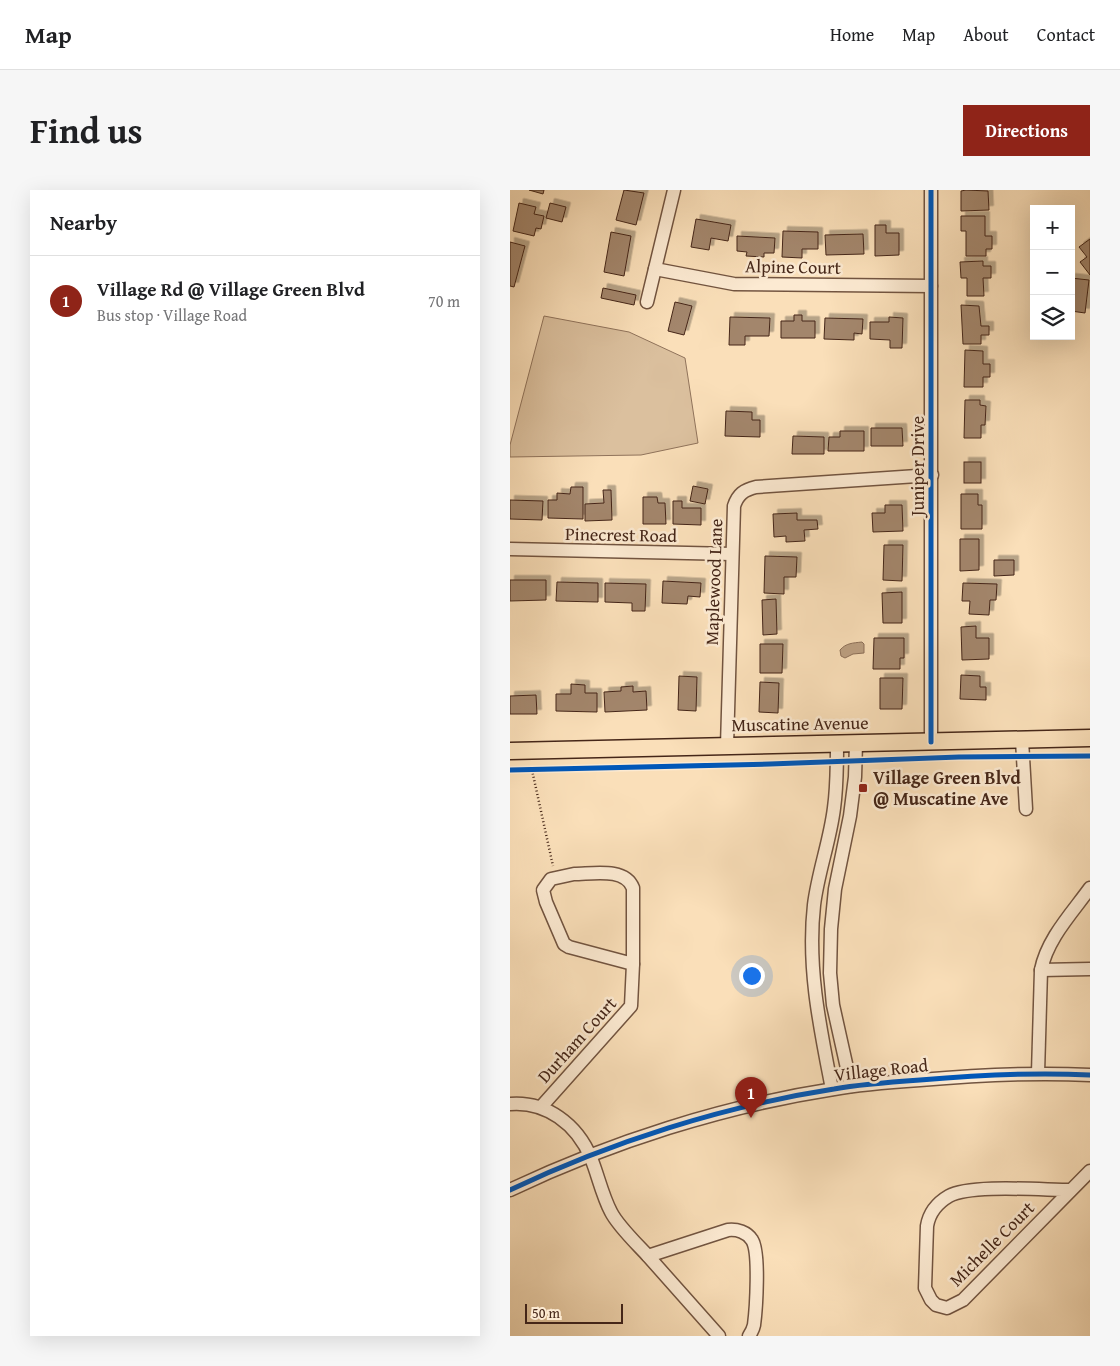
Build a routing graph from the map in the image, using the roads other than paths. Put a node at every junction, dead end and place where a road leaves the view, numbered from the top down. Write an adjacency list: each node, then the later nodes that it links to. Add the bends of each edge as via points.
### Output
1 (674, 190): 3 (street)
2 (931, 190): 4 (street, Juniper Drive)
3 (655, 269): 4 (street, Alpine Court, via 734,284); 5 (street)
4 (931, 286): 6 (street, Juniper Drive)
5 (647, 302)
6 (932, 475): 8 (street, Maplewood Lane, via 748,489 736,499 734,506); 11 (street, Juniper Drive)
7 (510, 549): 8 (street, Pinecrest Road)
8 (732, 554): 14 (street, Maplewood Lane)
9 (1090, 738): 10 (main road, Muscatine Avenue)
10 (1022, 740): 11 (main road, Muscatine Avenue); 16 (street)
11 (931, 742): 12 (main road, Muscatine Avenue)
12 (856, 743): 13 (main road, Muscatine Avenue); 23 (street, via 850,816 835,889 830,973 833,1005)
13 (837, 744): 14 (main road, Muscatine Avenue); 24 (street, via 834,808 817,883 812,944 817,1014)
14 (727, 746): 15 (main road, Muscatine Avenue)
15 (510, 751)
16 (1026, 809)
17 (1090, 888): 20 (street, via 1050,945)
18 (633, 964): 18 (street, Durham Court, via 633,888 628,880 620,875 574,874 558,876 548,882 543,895 564,944); 26 (street, Durham Court, via 632,1006)
19 (1090, 969): 20 (street)
20 (1041, 970): 21 (street)
21 (1038, 1073): 22 (street, Village Road); 23 (street, Village Road)
22 (1090, 1075)
23 (850, 1086): 24 (street, Village Road)
24 (832, 1089): 27 (street, Village Road, via 713,1114)
25 (510, 1104): 26 (street)
26 (541, 1107): 27 (street, via 567,1123)
27 (590, 1156): 29 (street, Village Road); 31 (street, via 616,1222)
28 (1090, 1171): 30 (street, Michelle Court)
29 (510, 1190)
30 (1071, 1190): 30 (street, Michelle Court, via 976,1190 958,1192 944,1200 933,1211 927,1226 924,1288 931,1300 947,1308 963,1300)
31 (648, 1256): 32 (street); 33 (street, via 728,1230 740,1231 750,1237 755,1249 756,1277 754,1325)
32 (719, 1336)
33 (749, 1336)

